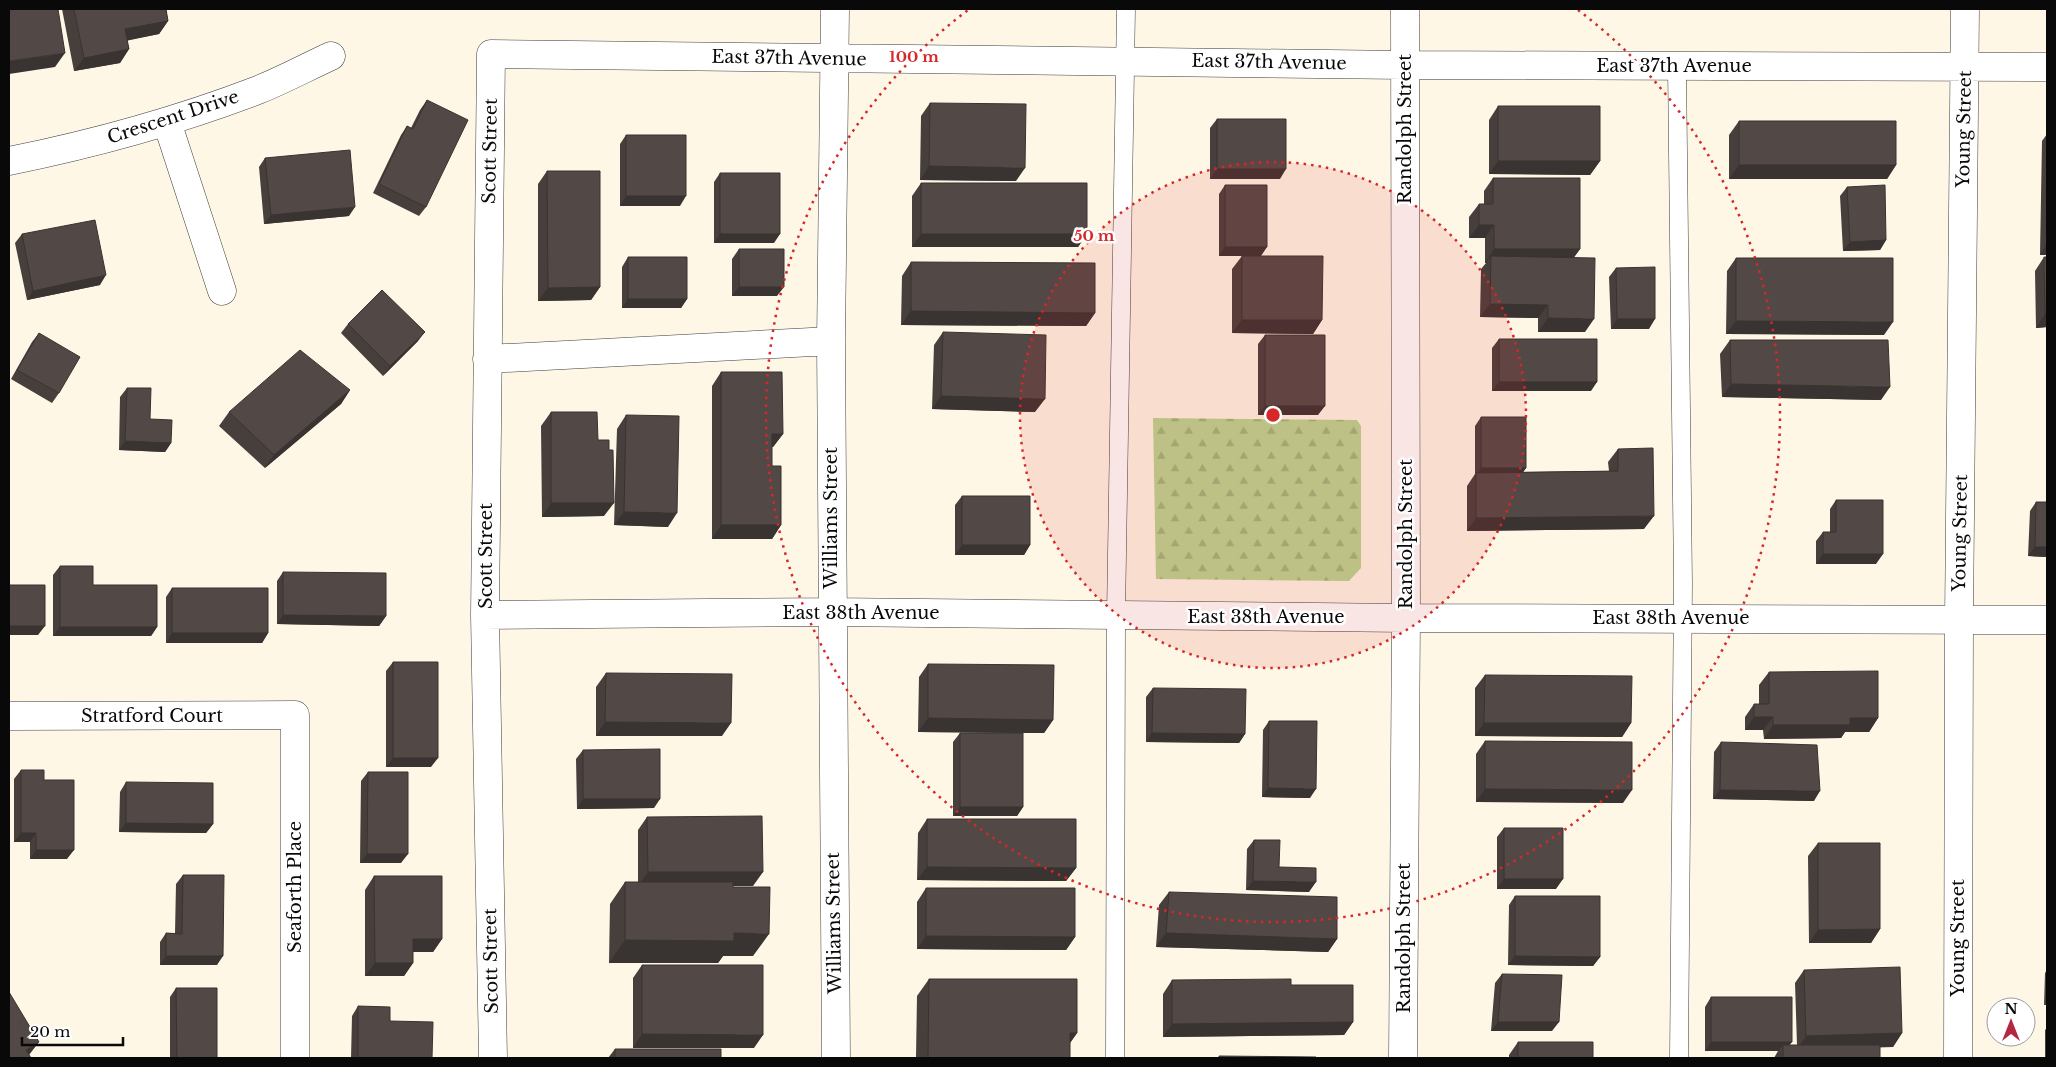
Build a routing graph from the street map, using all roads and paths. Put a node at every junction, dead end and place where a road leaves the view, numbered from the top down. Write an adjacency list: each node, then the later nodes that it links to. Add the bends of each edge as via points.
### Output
1 (835, 9): 7 (street, Williams Street)
2 (1126, 9): 8 (lane)
3 (1405, 9): 9 (street, Randolph Street)
4 (1965, 9): 11 (street, Young Street)
5 (491, 54): 7 (street, East 37th Avenue); 17 (street, Scott Street)
6 (331, 56): 13 (street, Crescent Drive, via 259,89)
7 (834, 59): 8 (street, East 37th Avenue); 16 (street, Williams Street)
8 (1125, 60): 9 (street, East 37th Avenue); 20 (lane)
9 (1405, 64): 10 (street, East 37th Avenue); 21 (street, Randolph Street)
10 (1677, 66): 11 (street, East 37th Avenue); 22 (lane)
11 (1965, 66): 12 (street, East 37th Avenue); 23 (street, Young Street)
12 (2047, 67)
13 (167, 122): 14 (street, Crescent Drive); 15 (street)
14 (9, 161)
15 (222, 291)
16 (831, 341): 17 (street); 18 (street, Williams Street)
17 (487, 359): 19 (street, Scott Street)
18 (831, 612): 19 (street, East 38th Avenue); 20 (street, East 38th Avenue); 29 (street, Williams Street)
19 (485, 616): 28 (street, Scott Street)
20 (1116, 616): 21 (street, East 38th Avenue); 30 (lane)
21 (1406, 618): 22 (street, East 38th Avenue); 31 (street, Randolph Street)
22 (1683, 618): 23 (street, East 38th Avenue); 32 (lane)
23 (1959, 619): 24 (street, East 38th Avenue); 33 (street, Young Street)
24 (2047, 620)
25 (295, 715): 26 (street, Stratford Court); 27 (street, Seaforth Place)
26 (9, 716)
27 (295, 1058)
28 (493, 1058)
29 (836, 1058)
30 (1115, 1058)
31 (1403, 1058)
32 (1679, 1058)
33 (1958, 1058)

